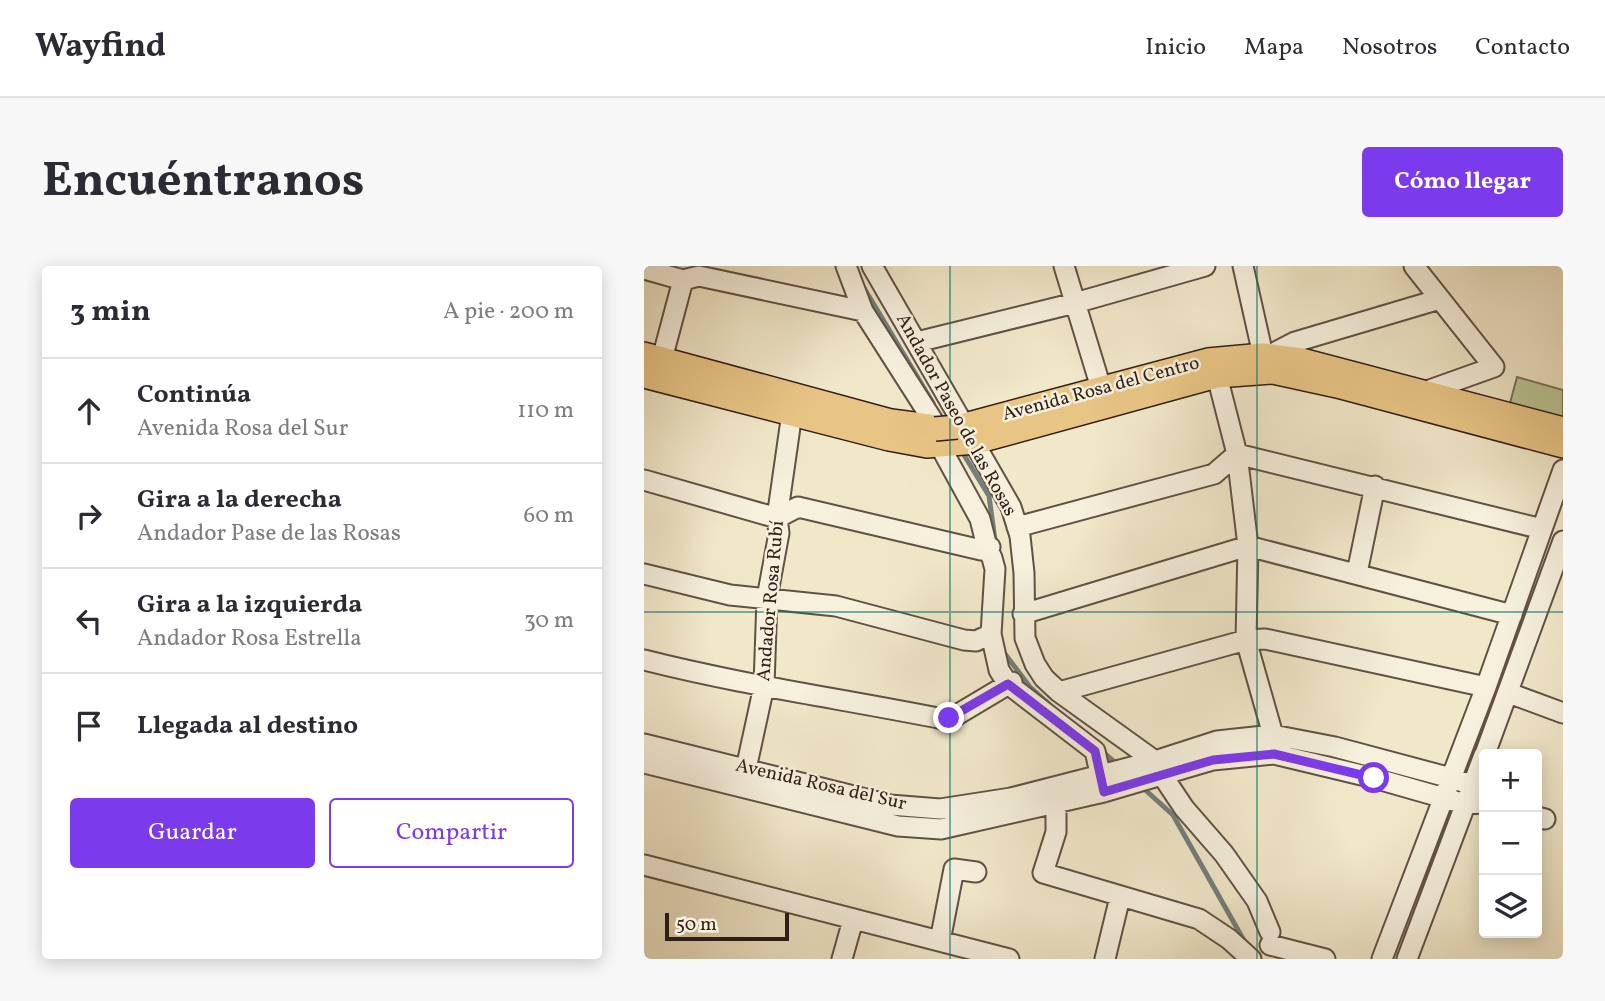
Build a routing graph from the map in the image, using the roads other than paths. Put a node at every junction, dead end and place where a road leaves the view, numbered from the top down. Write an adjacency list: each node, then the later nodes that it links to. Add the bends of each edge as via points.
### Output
1 (846, 266): 11 (street, Andador Paseo de las Rosas)
2 (1065, 266): 10 (street)
3 (1205, 266): 10 (street)
4 (1243, 266): 13 (street)
5 (1414, 266): 9 (street)
6 (877, 267): 12 (street, Andador Paseo de las Rosas)
7 (644, 269): 8 (street)
8 (683, 280): 11 (street, via 699,276); 14 (street)
9 (1440, 299): 13 (street); 17 (street, via 1494,367)
10 (1075, 303): 12 (street); 18 (street)
11 (863, 311): 21 (street, Andador Paseo de las Rosas)
12 (917, 342): 21 (street, Andador Paseo de las Rosas)
13 (1266, 355): 17 (main road, Avenida Rosa del Centro); 18 (main road, Avenida Rosa del Centro, via 1208,360)
14 (653, 357): 21 (main road, Avenida Rosa del Centro)
15 (644, 376): 19 (main road, Avenida Rosa del Centro)
16 (1217, 376): 18 (main road, Avenida Rosa del Centro); 22 (main road, Avenida Rosa del Centro, via 1273,372); 23 (street)
17 (1424, 392): 20 (main road, Avenida Rosa del Centro)
18 (1104, 397): 21 (main road, Avenida Rosa del Centro)
19 (792, 413): 21 (main road, Avenida Rosa del Centro, via 889,439); 27 (street, Andador Rosa Rubí)
20 (1563, 429)
21 (953, 436): 28 (street, Andador Paseo de las Rosas, via 1011,507); 32 (street)
22 (1563, 446)
23 (1237, 454): 26 (street); 28 (street, via 1214,474); 31 (street)
24 (1563, 470): 29 (street)
25 (644, 480): 27 (street)
26 (1375, 486): 29 (street); 33 (street)
27 (777, 518): 32 (street, via 798,507 981,550); 35 (street, Andador Rosa Rubí, via 779,533)
28 (1017, 527): 36 (street, Andador Paseo de las Rosas, via 1024,573)
29 (1542, 528): 37 (street)
30 (1563, 541): 45 (street)
31 (1248, 546): 33 (street); 36 (street); 39 (street)
32 (988, 547): 38 (street, via 995,569)
33 (1357, 573): 37 (street)
34 (644, 574): 35 (street, via 730,595)
35 (768, 598): 38 (street, via 836,606 976,641); 42 (street, Andador Rosa Rubí)
36 (1023, 614): 44 (street, Andador Paseo de las Rosas, via 1025,638 1035,664)
37 (1512, 615): 43 (street)
38 (991, 634): 41 (street, via 999,670)
39 (1246, 640): 43 (street, via 1265,639); 44 (street); 47 (street)
40 (644, 660): 42 (street)
41 (1010, 683): 42 (street, via 956,716 943,719); 54 (street, via 1095,751)
42 (764, 685): 51 (street, Andador Rosa Rubí)
43 (1486, 687): 53 (street)
44 (1059, 692): 52 (street, Andador Paseo de las Rosas)
45 (1509, 693): 46 (street); 49 (street)
46 (1563, 713)
47 (1273, 735): 52 (street, Avenida Rosa del Sur, via 1217,741); 53 (street, Avenida Rosa del Sur)
48 (644, 744): 51 (street, Avenida Rosa del Sur)
49 (1486, 749)
50 (644, 763): 55 (street, Avenida Rosa del Sur)
51 (747, 768): 54 (street, Avenida Rosa del Sur, via 890,805 940,809); 55 (street, Andador Rosa Rubí)
52 (1149, 770): 54 (street, Avenida Rosa del Sur); 57 (street, Avenida Rosa del Sur, via 1274,754); 68 (street, via 1224,854 1258,901 1270,938)
53 (1451, 778): 56 (street, Avenida Rosa del Sur); 57 (street)
54 (1107, 783): 58 (street, Avenida Rosa del Sur)
55 (742, 787): 58 (street, Avenida Rosa del Sur, via 898,826 942,829)
56 (1477, 797): 57 (street, Avenida Rosa del Sur); 70 (street)
57 (1444, 798): 69 (street)
58 (1056, 803): 61 (street, via 1056,832 1043,873)
59 (644, 866): 62 (street)
60 (976, 872): 63 (street, via 954,869)
61 (1120, 897): 66 (street); 67 (street, via 1199,919)
62 (853, 920): 63 (street); 64 (street)
63 (940, 941): 65 (street)
64 (842, 959)
65 (1009, 959)
66 (1105, 959)
67 (1251, 959)
68 (1325, 959)
69 (1382, 959)
70 (1407, 959)

